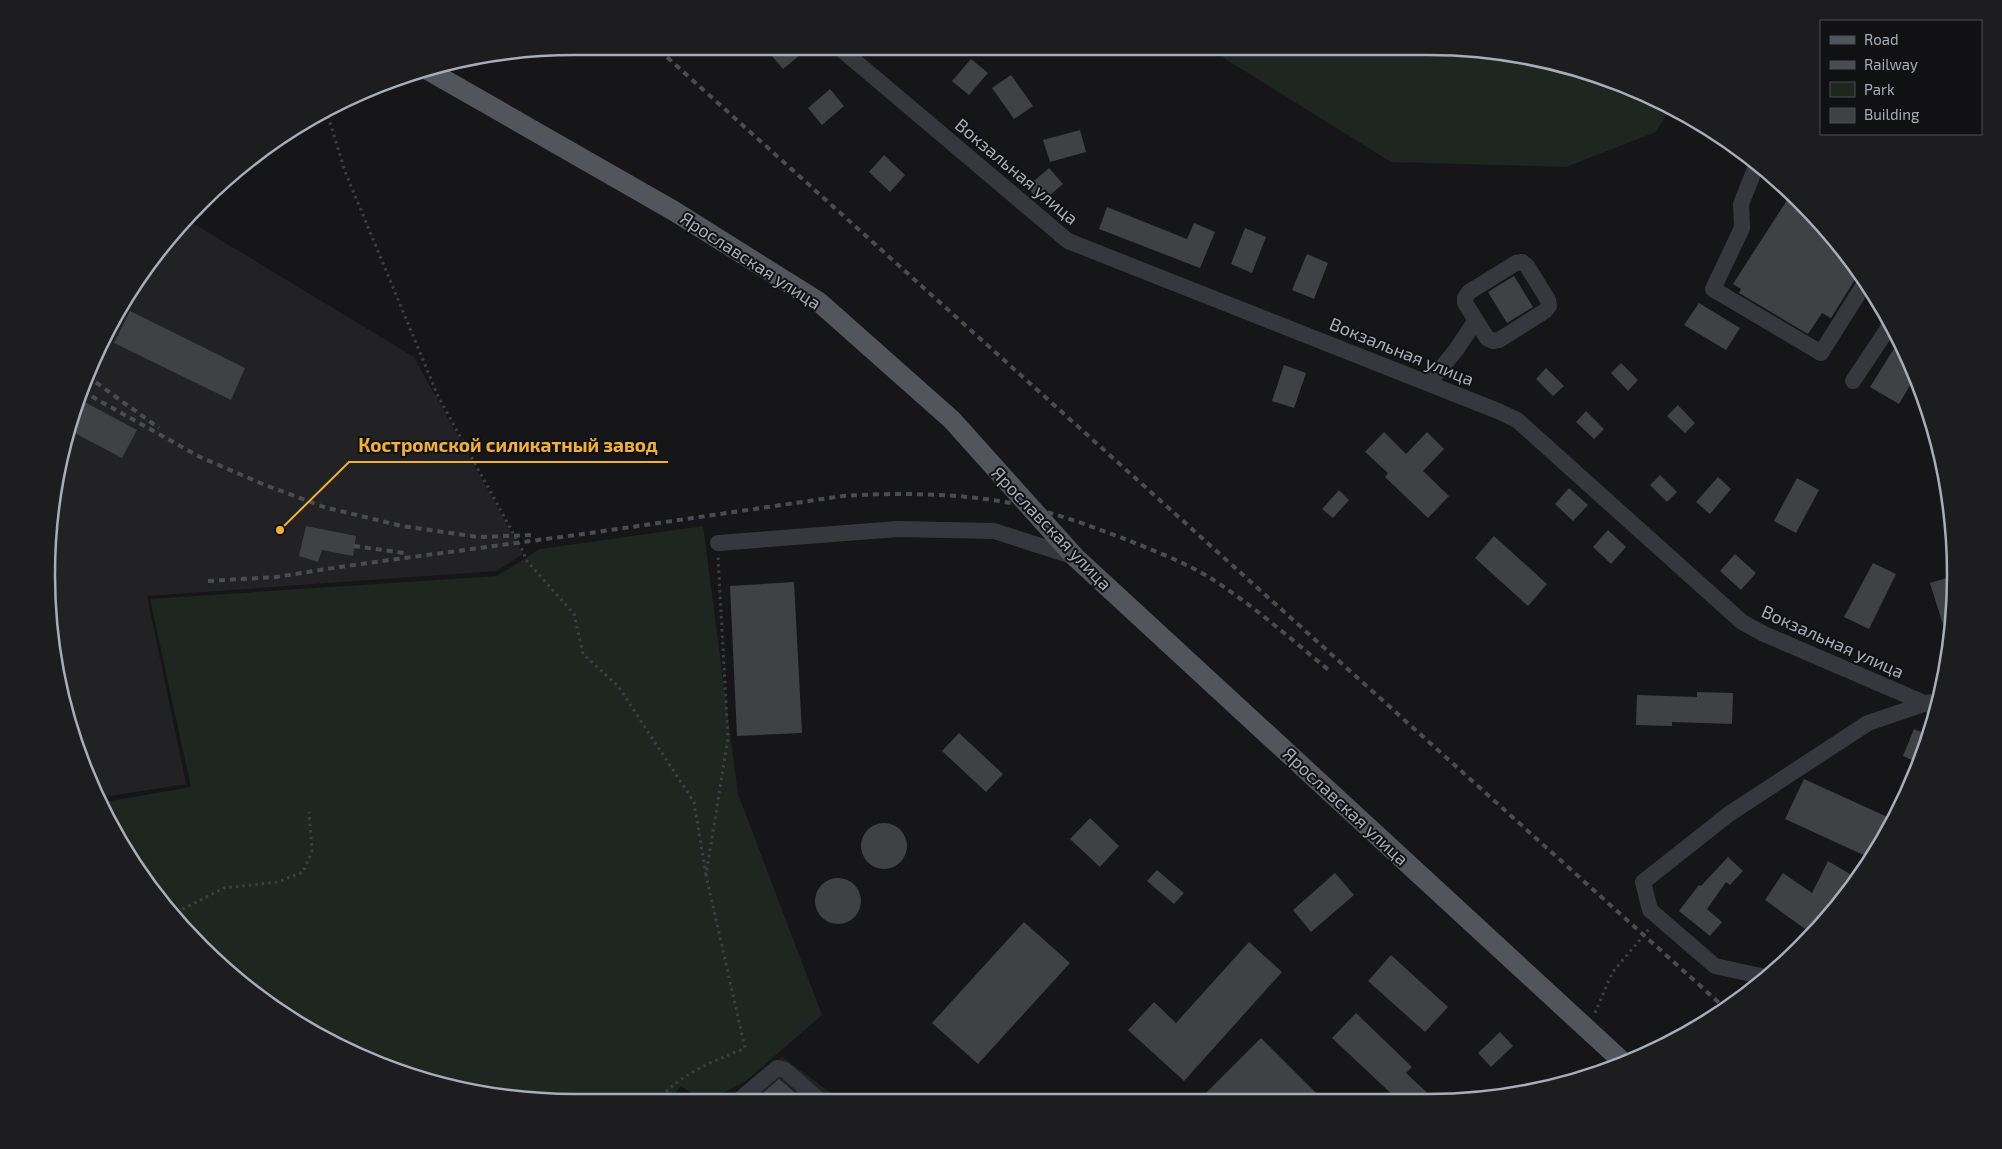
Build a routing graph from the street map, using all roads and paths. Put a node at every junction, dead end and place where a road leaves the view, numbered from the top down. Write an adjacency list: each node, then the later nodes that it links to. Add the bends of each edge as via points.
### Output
1 (848, 55): 9 (street, Вокзальная улица, via 1068,241)
2 (435, 74): 11 (main road, Ярославская улица, via 674,211 819,302 952,420)
3 (328, 118): 15 (path, via 346,174 438,396 525,559 574,614 583,654 618,686 694,802)
4 (1754, 171): 5 (street, via 1741,204 1742,228 1713,289 1821,353)
5 (1861, 289)
6 (1476, 320): 6 (street, via 1465,303 1469,292 1516,263 1522,262 1526,266 1548,300 1549,306 1545,311 1499,340 1487,338); 9 (street)
7 (1885, 331): 8 (street)
8 (1853, 381)
9 (1429, 383): 12 (street, Вокзальная улица, via 1517,420 1742,622)
10 (718, 543): 11 (street, via 898,529 994,531); 15 (path, via 728,738)
11 (1075, 557): 19 (main road, Ярославская улица)
12 (1931, 702)
13 (1930, 704): 18 (street, via 1868,723 1729,814 1642,882 1650,910 1715,966)
14 (308, 812): 16 (path, via 312,851 303,872 278,882 224,888)
15 (706, 875): 21 (path, via 745,1048 690,1072)
16 (179, 911)
17 (1651, 926): 19 (path, via 1612,973)
18 (1758, 975)
19 (1589, 1029): 20 (main road, Ярославская улица)
20 (1618, 1057)
21 (663, 1094)
22 (746, 1094): 23 (street, via 777,1068 785,1070)
23 (812, 1094)

